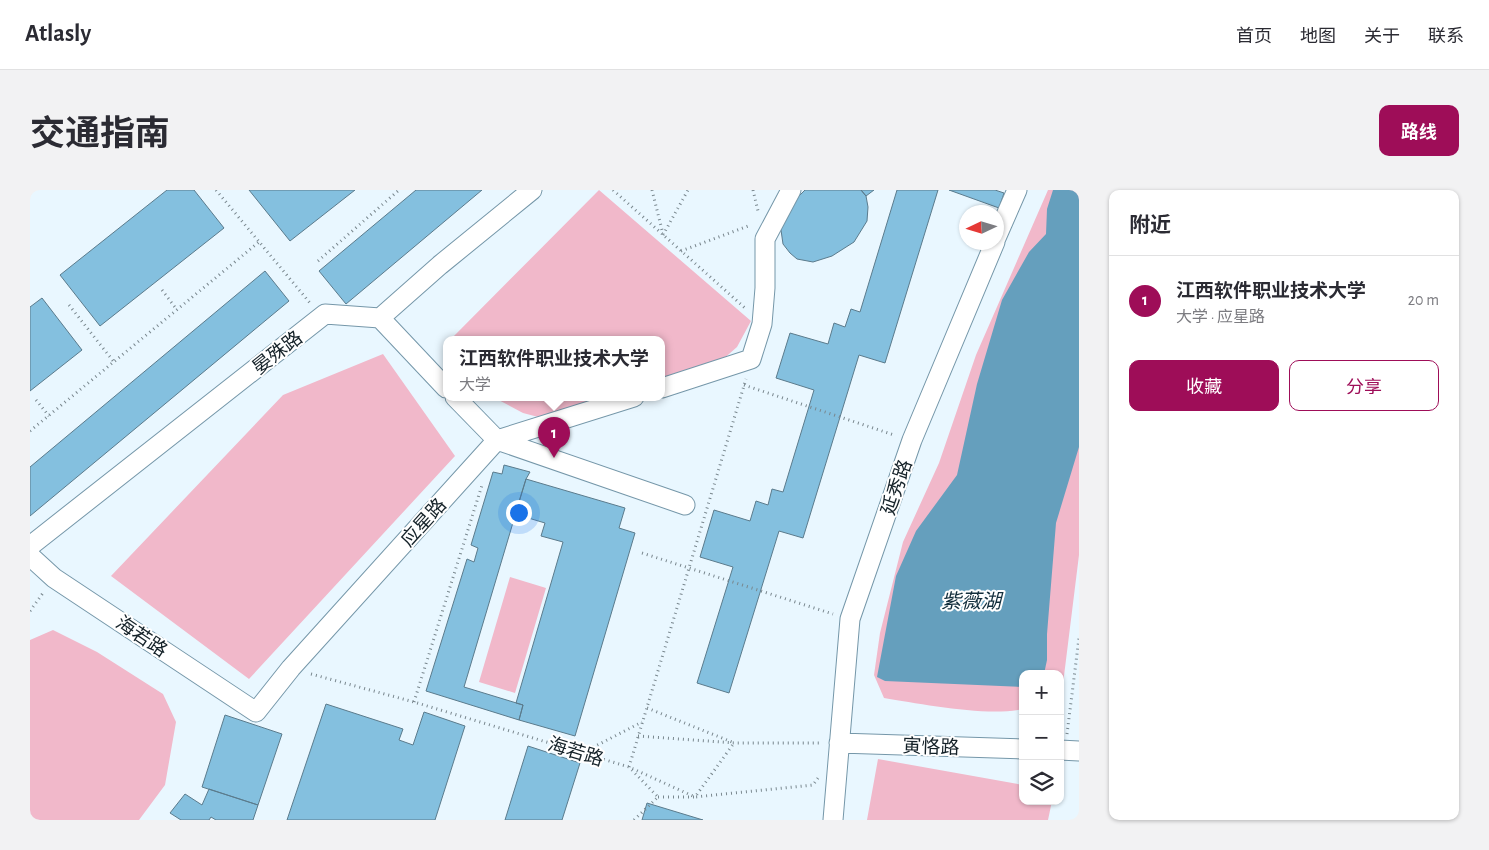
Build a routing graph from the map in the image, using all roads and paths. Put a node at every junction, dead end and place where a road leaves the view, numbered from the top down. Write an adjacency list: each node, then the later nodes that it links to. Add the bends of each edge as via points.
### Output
1 (399, 190): 15 (path)
2 (532, 190): 20 (street)
3 (613, 190): 11 (path)
4 (652, 190): 11 (path)
5 (688, 190): 11 (path)
6 (790, 190): 21 (street, via 765,239)
7 (1017, 190): 9 (street)
8 (217, 191): 12 (path)
9 (1004, 220)
10 (760, 221): 14 (path)
11 (663, 235): 14 (path)
12 (259, 242): 18 (path); 19 (path)
13 (992, 250): 33 (street, 延秀路)
14 (681, 251): 21 (path)
15 (318, 261)
16 (162, 290): 18 (path)
17 (69, 305): 23 (path)
18 (177, 310): 23 (path)
19 (322, 316): 20 (street); 36 (street, 晏殊路)
20 (380, 318): 24 (street)
21 (762, 324): 22 (street)
22 (751, 359): 25 (path); 26 (street)
23 (114, 362): 30 (path)
24 (443, 385)
25 (744, 385): 33 (path); 39 (path)
26 (665, 387)
27 (36, 400): 30 (path)
28 (459, 401): 32 (street)
29 (621, 401): 32 (street)
30 (48, 416): 31 (path)
31 (30, 431)
32 (497, 440): 35 (street); 42 (street, 应星路)
33 (912, 440): 40 (street, 延秀路)
34 (485, 478): 43 (path)
35 (685, 505)
36 (30, 546)
37 (642, 553): 39 (path)
38 (30, 556): 45 (street, 海若路, via 54,578)
39 (690, 568): 40 (path); 44 (path)
40 (850, 619): 49 (street, 延秀路)
41 (1079, 638): 51 (path)
42 (291, 668): 43 (path, 海若路); 45 (street, 应星路)
43 (414, 702): 52 (path, 海若路)
44 (646, 708): 46 (path); 48 (path)
45 (256, 712)
46 (642, 722): 47 (path); 52 (path)
47 (638, 736): 48 (path); 53 (path)
48 (735, 743): 49 (path); 56 (path)
49 (839, 743): 50 (street, 寅恪路); 58 (street, 延秀路)
50 (1019, 749)
51 (1068, 750)
52 (584, 753): 53 (path, 海若路)
53 (629, 767): 55 (path); 56 (path, 海若路)
54 (818, 777): 56 (path, 海若路, via 813,785)
55 (658, 797): 56 (path); 57 (path)
56 (696, 797)
57 (634, 820)
58 (833, 820)

